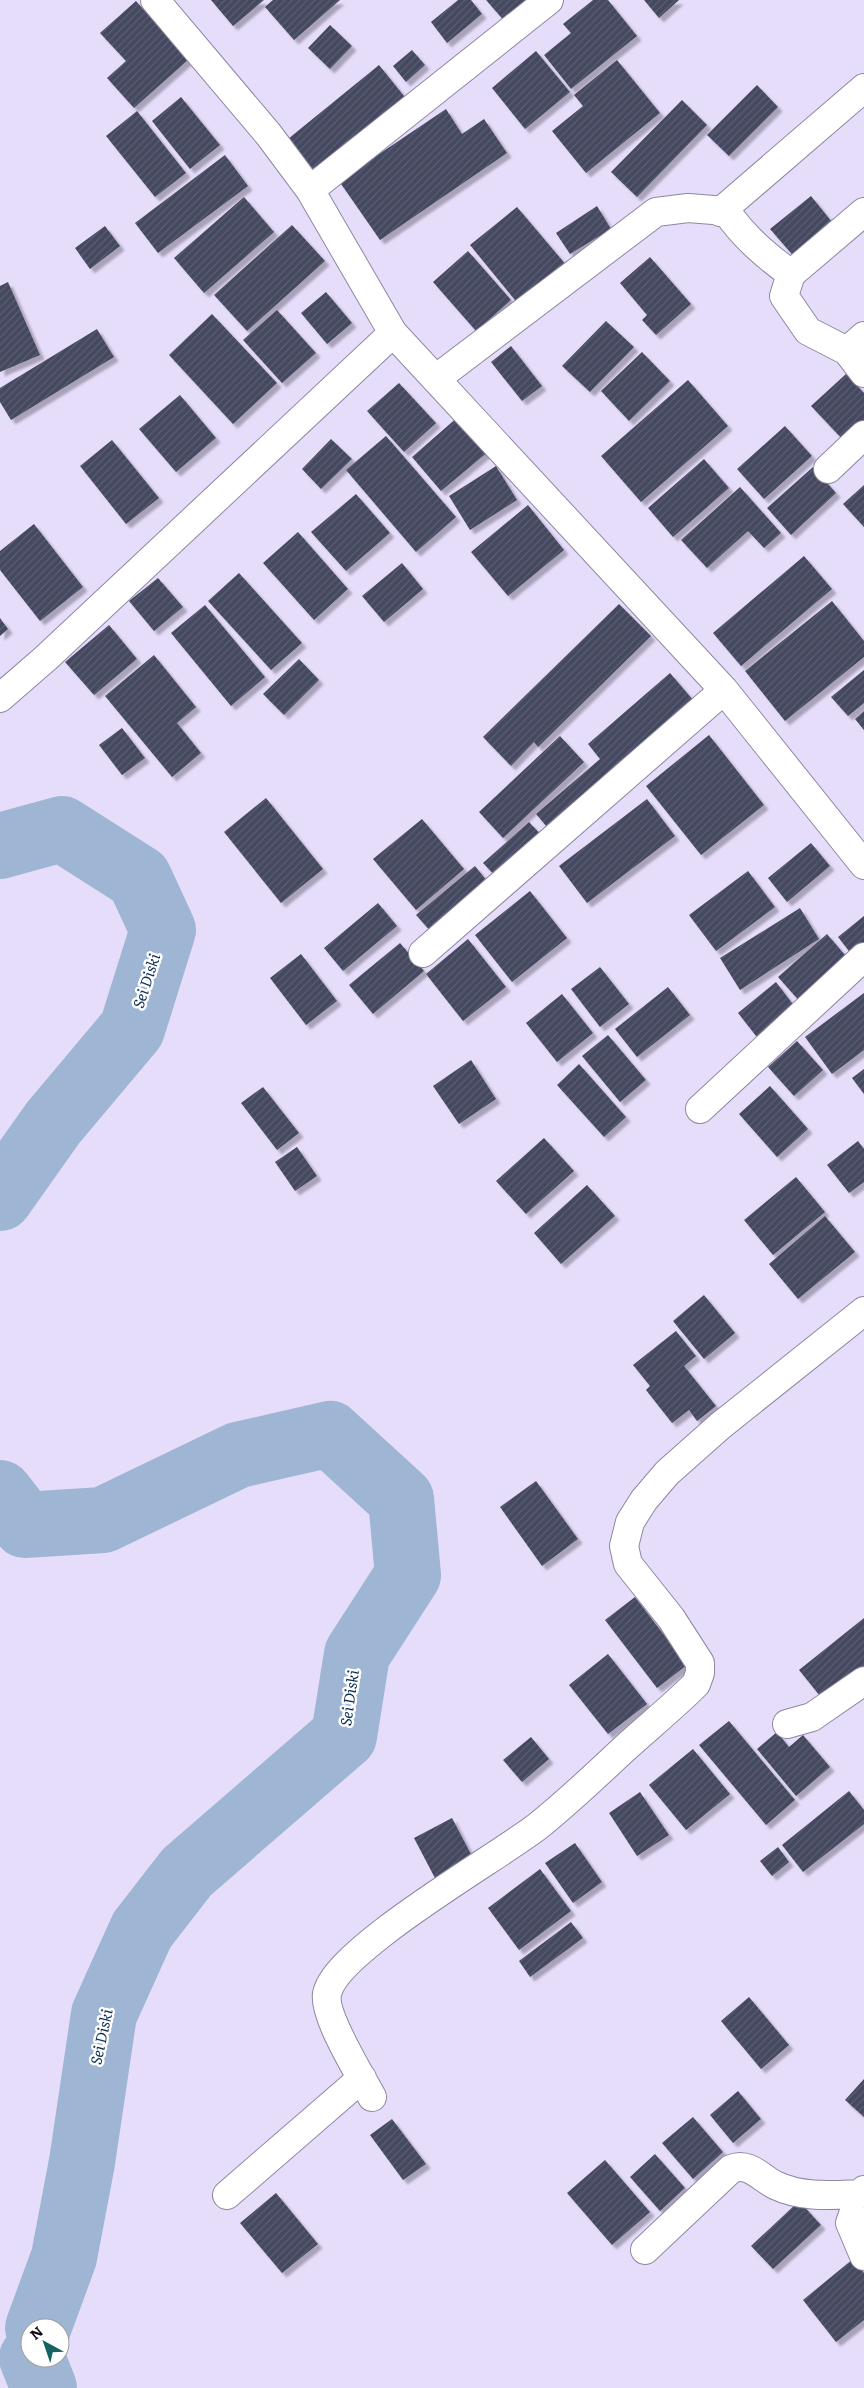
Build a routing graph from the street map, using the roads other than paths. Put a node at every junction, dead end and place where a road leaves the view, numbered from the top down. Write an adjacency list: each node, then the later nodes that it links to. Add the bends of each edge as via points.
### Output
1 (155, 0): 4 (street, via 269,135)
2 (549, 0): 4 (street)
3 (864, 88): 5 (street)
4 (310, 190): 8 (street)
5 (720, 212): 7 (street, via 726,211 757,249); 11 (street, via 688,208 656,212)
6 (864, 212): 7 (street)
7 (791, 274): 9 (street, via 784,296 808,331)
8 (393, 333): 11 (street); 15 (street)
9 (855, 344): 10 (street)
10 (864, 374)
11 (437, 378): 14 (street)
12 (864, 435): 13 (street)
13 (828, 470)
14 (724, 690): 16 (street); 17 (street)
15 (0, 698)
16 (864, 866)
17 (423, 953)
18 (864, 957): 19 (street)
19 (700, 1109)
20 (864, 1311): 24 (street, via 720,1426 667,1473 630,1522 624,1546 628,1564 671,1618 700,1663 696,1684 543,1822 410,1913 332,1978 326,1995 328,2010 367,2087)
21 (864, 1681): 22 (street, via 812,1717)
22 (787, 1724)
23 (862, 2192): 25 (street, via 816,2196 776,2186 746,2167 738,2166); 26 (street, via 850,2223)
24 (227, 2195)
25 (645, 2250)
26 (864, 2256)

